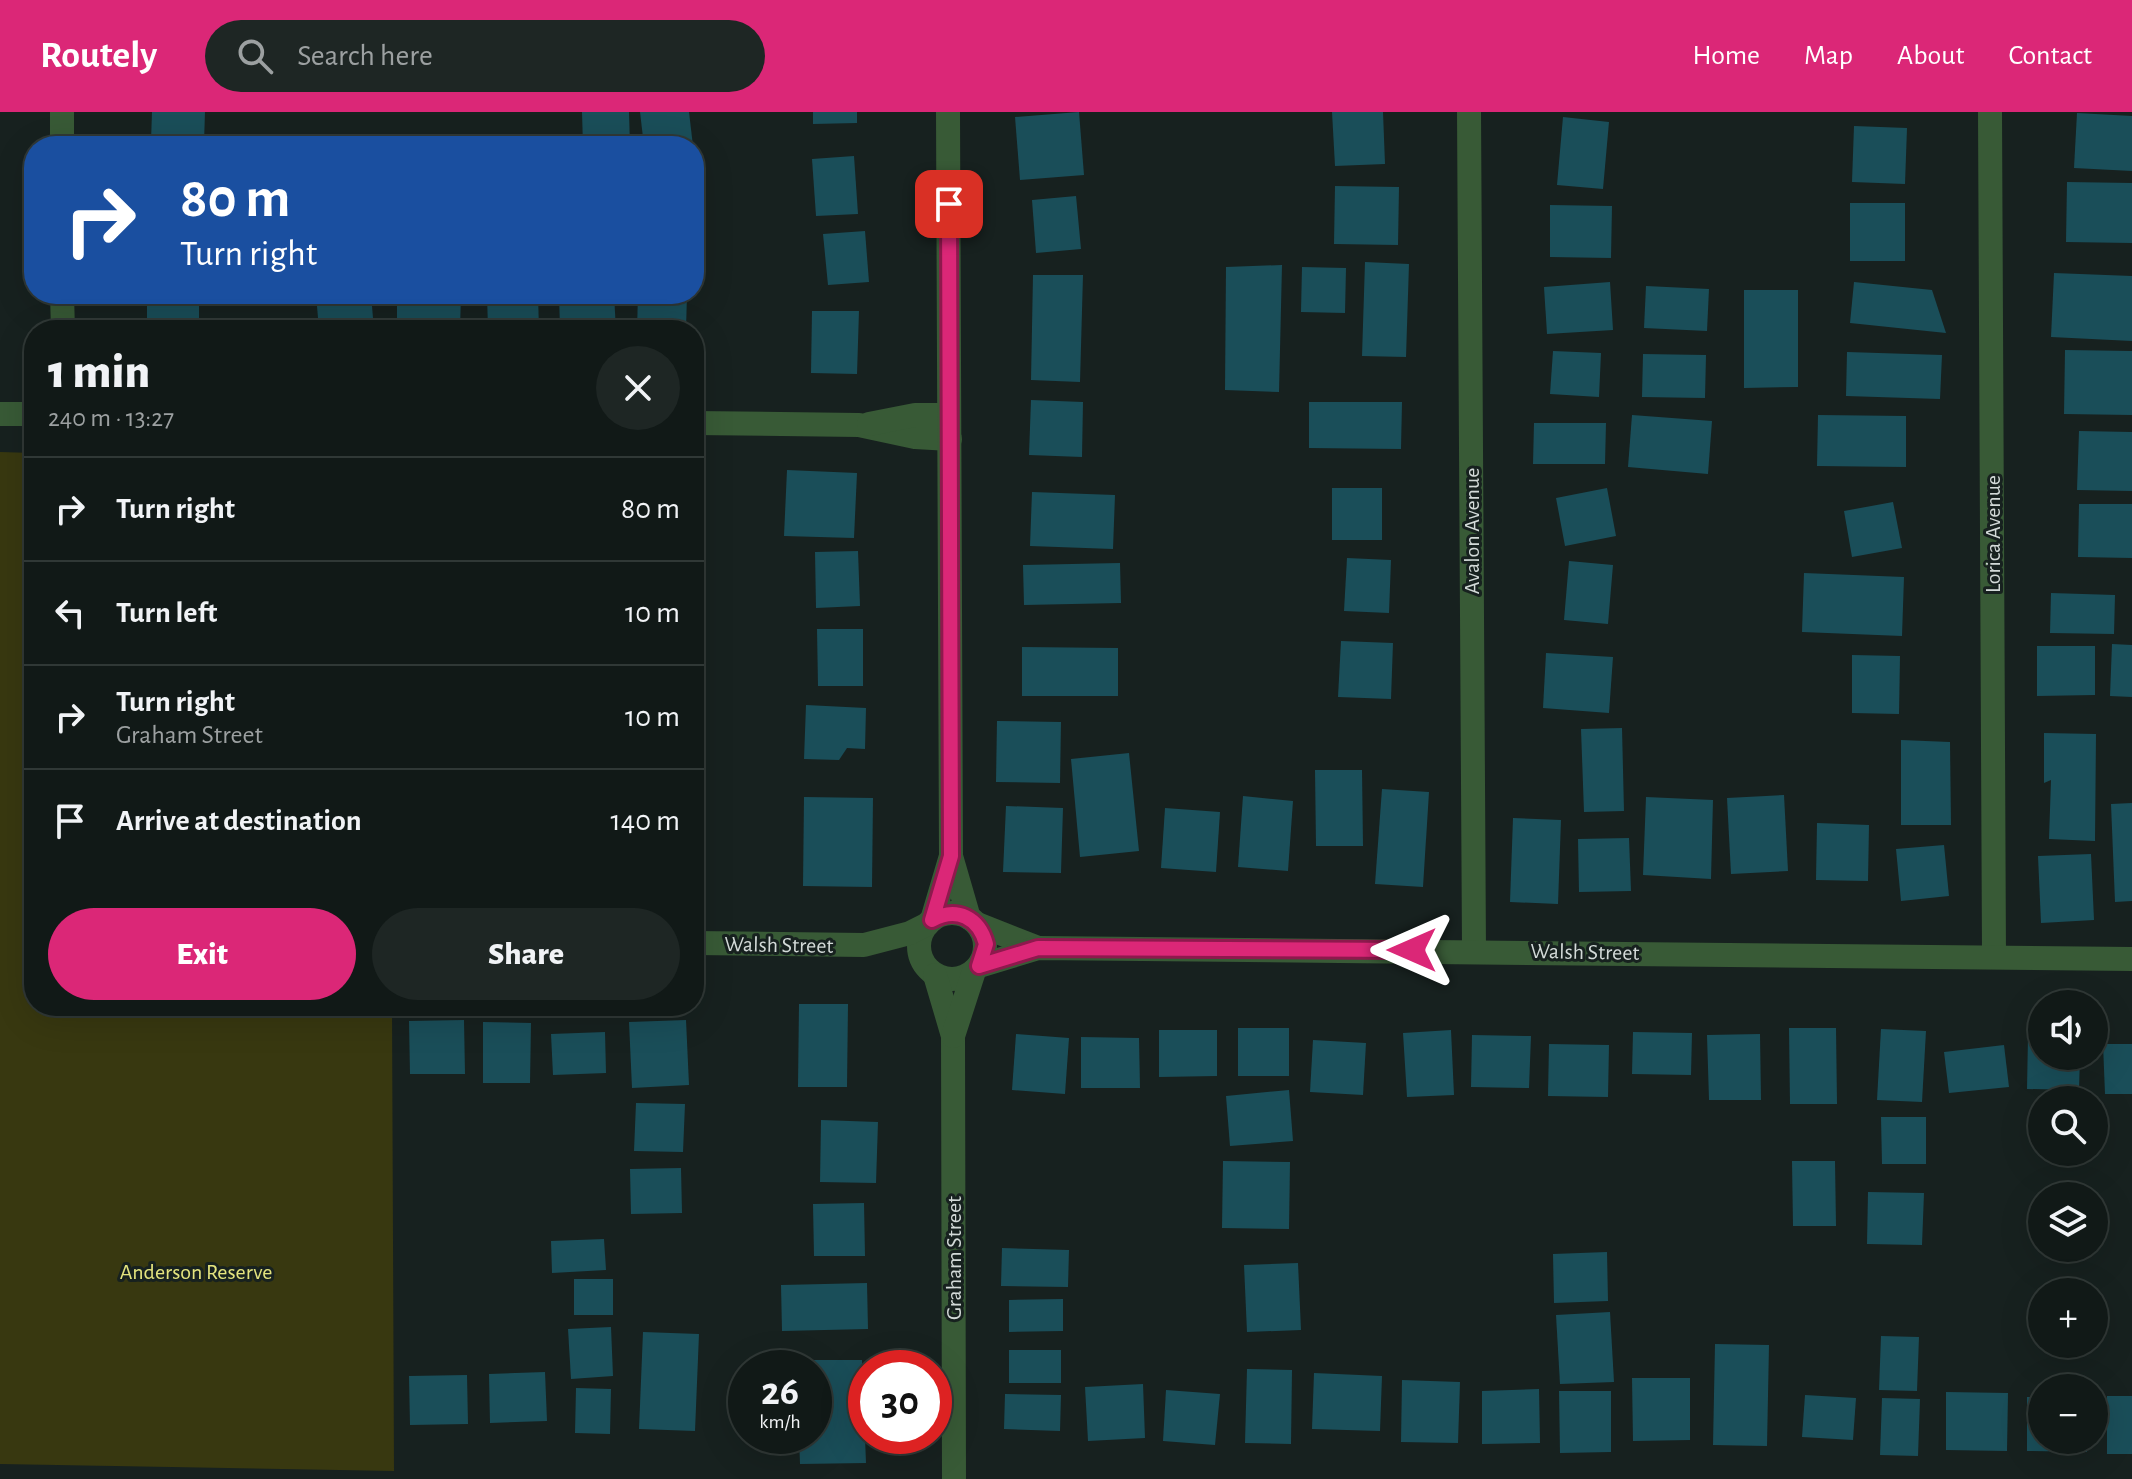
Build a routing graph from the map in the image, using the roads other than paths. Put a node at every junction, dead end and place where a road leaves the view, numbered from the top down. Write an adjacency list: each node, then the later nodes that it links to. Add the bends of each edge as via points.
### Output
1 (62, 112): 5 (street)
2 (948, 112): 9 (street)
3 (1469, 112): 16 (street, Avalon Avenue)
4 (1990, 112): 17 (street, Lorica Avenue)
5 (62, 136)
6 (0, 414): 7 (street)
7 (24, 414)
8 (704, 423): 9 (street, via 859,425 915,415)
9 (950, 427): 10 (street)
10 (951, 856): 11 (street); 12 (street)
11 (973, 921): 12 (street, via 950,913); 15 (street, Walsh Street); 19 (street, via 986,944)
12 (930, 922): 14 (street, Walsh Street); 20 (street, via 922,933 920,953)
13 (704, 943): 14 (street, Walsh Street)
14 (864, 945): 20 (street, Walsh Street, via 910,959)
15 (1038, 948): 16 (street, Walsh Street); 19 (street, Walsh Street)
16 (1474, 950): 17 (street, Walsh Street)
17 (1994, 956): 18 (street, Walsh Street)
18 (2132, 959)
19 (976, 969): 20 (street, via 955,979); 21 (street, Graham Street)
20 (933, 973): 21 (street, Graham Street)
21 (953, 1036): 22 (street, Graham Street)
22 (954, 1479)

